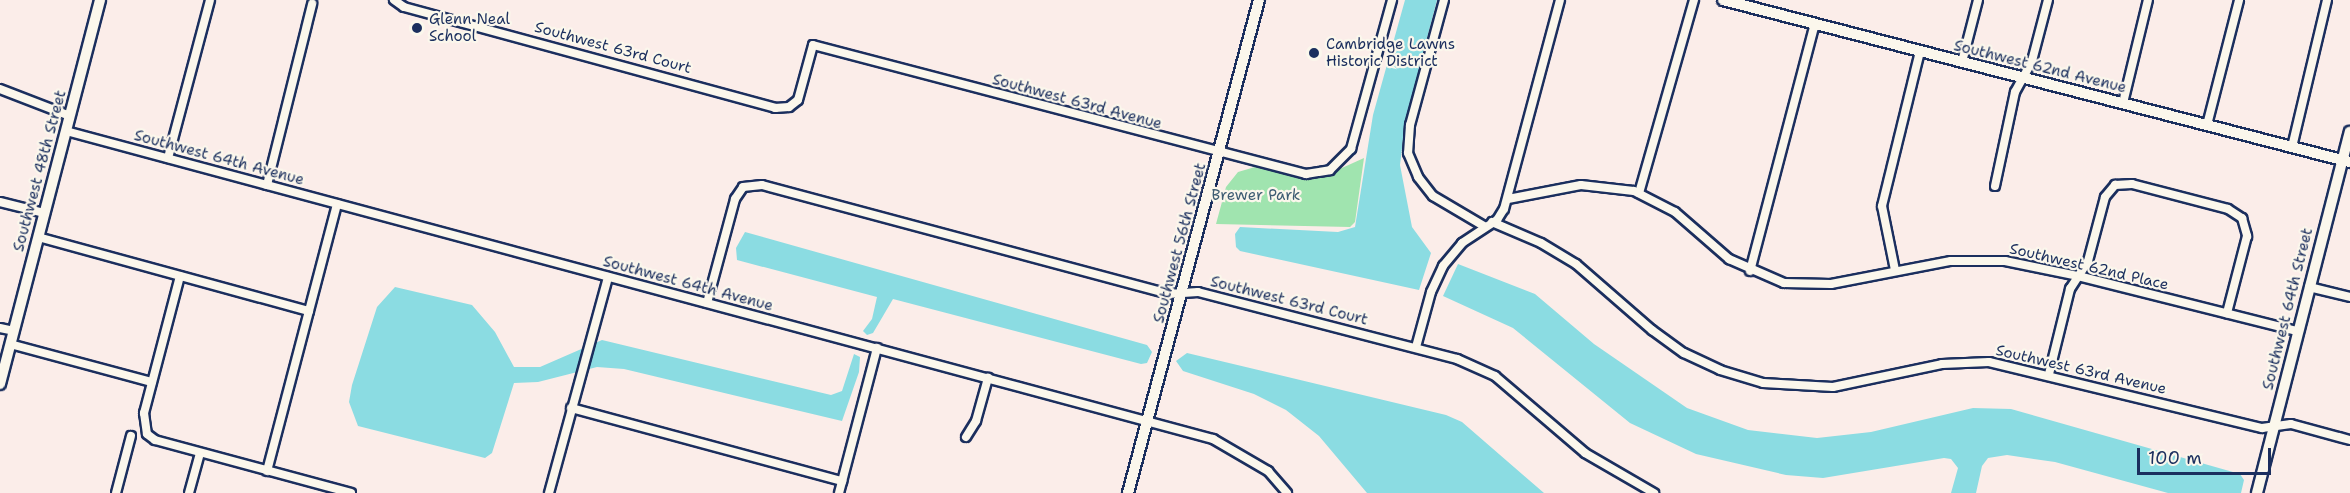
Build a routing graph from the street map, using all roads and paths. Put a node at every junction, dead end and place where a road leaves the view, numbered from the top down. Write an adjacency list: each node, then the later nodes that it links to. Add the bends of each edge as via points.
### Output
1 (100, 0): 23 (street, Southwest 48th Street)
2 (210, 0): 29 (street)
3 (394, 0): 17 (street, Southwest 63rd Court, via 404,7 764,105 791,107 798,100)
4 (1259, 0): 28 (street, Southwest 56th Street)
5 (1392, 0): 28 (street, Southwest 63rd Avenue, via 1353,144 1334,168 1296,174)
6 (1444, 0): 38 (street, Southwest 63rd Avenue, via 1410,125 1408,153 1418,177 1434,196)
7 (1560, 0): 34 (street)
8 (1694, 0): 33 (street)
9 (1723, 0): 16 (street, Southwest 62nd Avenue)
10 (1978, 0): 19 (street)
11 (2048, 0): 20 (street, via 2032,61)
12 (2148, 0): 22 (street)
13 (2239, 0): 24 (street)
14 (2327, 0): 27 (street)
15 (312, 4): 31 (street)
16 (1815, 24): 18 (street, Southwest 62nd Avenue); 41 (street)
17 (813, 45): 28 (street, Southwest 63rd Avenue)
18 (1920, 51): 19 (street, Southwest 62nd Avenue); 40 (street, via 1882,206)
19 (1962, 62): 20 (street, Southwest 62nd Avenue)
20 (2023, 78): 22 (street, Southwest 62nd Avenue); 32 (street, via 2002,141)
21 (0, 88): 23 (street)
22 (2122, 103): 24 (street, Southwest 62nd Avenue)
23 (70, 116): 25 (street, Southwest 48th Street)
24 (2207, 125): 27 (street, Southwest 62nd Avenue)
25 (66, 131): 29 (street, Southwest 64th Avenue); 37 (street, Southwest 48th Street)
26 (2350, 132): 30 (street, Southwest 64th Street)
27 (2292, 147): 30 (street, Southwest 62nd Avenue)
28 (1219, 153): 46 (street, Southwest 56th Street)
29 (168, 158): 31 (street, Southwest 64th Avenue)
30 (2346, 161): 45 (street, Southwest 64th Street)
31 (267, 185): 36 (street, Southwest 64th Avenue)
32 (1995, 186)
33 (1639, 193): 34 (street, Southwest 62nd Place, via 1581,184); 41 (street, Southwest 62nd Place, via 1675,212 1717,250)
34 (1508, 199): 38 (street, via 1501,216)
35 (0, 202): 37 (street)
36 (337, 204): 44 (street, Southwest 64th Avenue); 49 (street)
37 (44, 213): 39 (street, Southwest 48th Street)
38 (1488, 224): 55 (street, via 1457,248 1439,273); 57 (street, Southwest 63rd Avenue, via 1567,258 1667,342 1735,376 1776,386 1833,387 1914,369 1972,362)
39 (38, 237): 42 (street); 52 (street, Southwest 48th Street)
40 (1895, 270): 41 (street, Southwest 62nd Place, via 1815,285 1779,282); 43 (street, Southwest 62nd Place, via 1974,259 2019,263)
41 (1750, 271)
42 (180, 276): 49 (street); 59 (street)
43 (2078, 276): 50 (street, Southwest 62nd Place); 50 (street, via 2088,261 2103,202 2113,186 2132,184 2235,212 2244,222 2246,242); 57 (street, via 2070,289)
44 (608, 277): 48 (street, Southwest 64th Avenue); 61 (street)
45 (2309, 287): 47 (street); 53 (street, Southwest 64th Street)
46 (1181, 293): 48 (street, Southwest 63rd Court, via 1168,294 762,185 742,189 731,210); 55 (street, Southwest 63rd Court, via 1198,292); 62 (street, Southwest 56th Street)
47 (2350, 297)
48 (707, 303): 56 (street, Southwest 64th Avenue)
49 (309, 311): 68 (street)
50 (2227, 313): 53 (street, Southwest 62nd Place)
51 (0, 328): 52 (street)
52 (14, 331): 54 (street, Southwest 48th Street)
53 (2297, 332): 63 (street, Southwest 64th Street)
54 (10, 344): 59 (street); 60 (street, Southwest 48th Street)
55 (1416, 347): 77 (street, Southwest 63rd Court, via 1469,363 1495,376 1585,453)
56 (877, 348): 58 (street, Southwest 64th Avenue); 69 (street)
57 (2049, 374): 63 (street, Southwest 63rd Avenue, via 2262,428)
58 (988, 378): 62 (street, Southwest 64th Avenue); 65 (street, via 976,421)
59 (153, 382): 67 (street, via 145,429 155,440)
60 (0, 384)
61 (571, 408): 69 (street); 73 (street)
62 (1148, 421): 75 (street, Southwest 56th Street); 76 (street, Southwest 64th Avenue, via 1232,447 1268,471)
63 (2274, 427): 66 (street, Southwest 63rd Avenue, via 2292,424); 78 (street, Southwest 64th Street)
64 (131, 436): 70 (street)
65 (966, 437)
66 (2350, 440)
67 (200, 453): 68 (street); 71 (street)
68 (267, 471): 72 (street)
69 (842, 481): 74 (street)
70 (116, 493)
71 (189, 493)
72 (351, 493)
73 (549, 493)
74 (839, 493)
75 (1128, 493)
76 (1286, 493)
77 (1654, 493)
78 (2257, 493)

